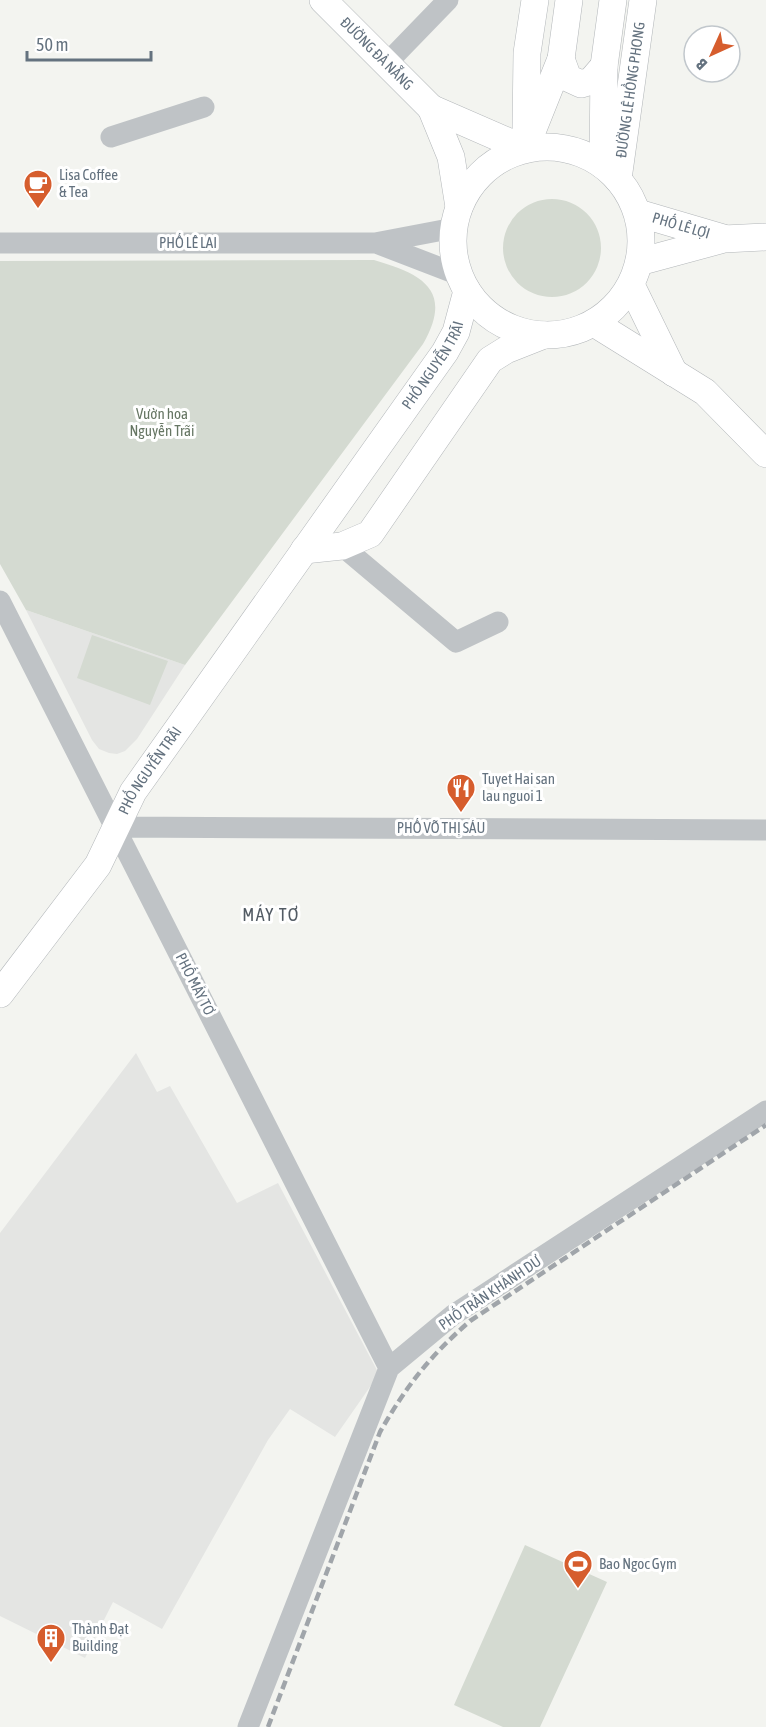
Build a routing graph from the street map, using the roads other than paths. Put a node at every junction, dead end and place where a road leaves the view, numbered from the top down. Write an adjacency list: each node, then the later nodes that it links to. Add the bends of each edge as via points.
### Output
1 (323, 0): 8 (main road, ĐƯỜNG ĐÀ NẴNG)
2 (448, 0): 8 (street)
3 (535, 0): 13 (main road, via 527,53)
4 (569, 0): 7 (main road)
5 (613, 0): 9 (main road, ĐƯỜNG LÊ HỒNG PHONG)
6 (643, 0): 14 (main road, ĐƯỜNG LÊ HỒNG PHONG)
7 (561, 59): 9 (main road, via 568,78 581,84 591,81); 13 (main road)
8 (386, 64): 11 (main road, ĐƯỜNG ĐÀ NẴNG)
9 (604, 66): 14 (main road, ĐƯỜNG LÊ HỒNG PHONG)
10 (204, 107): 12 (street)
11 (430, 108): 13 (main road, ĐƯỜNG ĐÀ NẴNG); 16 (main road, ĐƯỜNG ĐÀ NẴNG, via 451,157)
12 (111, 137)
13 (525, 149): 14 (main road, via 566,148); 16 (main road, via 497,161 474,181)
14 (610, 172): 15 (main road)
15 (638, 213): 18 (main road, PHỐ LÊ LỢI); 21 (main road, via 642,238)
16 (456, 218): 20 (street, PHỐ LÊ LAI); 22 (main road, via 453,252)
17 (766, 237): 18 (main road, PHỐ LÊ LỢI)
18 (724, 239): 21 (main road, PHỐ LÊ LỢI)
19 (0, 243): 20 (street, PHỐ LÊ LAI)
20 (375, 243): 22 (street, PHỐ LÊ LAI)
21 (635, 274): 23 (main road, via 615,307); 25 (main road)
22 (463, 283): 24 (main road, via 482,309 500,323); 28 (main road, PHỐ NGUYỄN TRÃI, via 456,332 445,352)
23 (594, 323): 24 (main road, via 570,333); 25 (main road)
24 (544, 336): 27 (main road, via 490,360 370,534)
25 (674, 374): 26 (main road, via 705,392)
26 (766, 454)
27 (342, 546): 28 (main road); 30 (street, via 456,642)
28 (304, 550): 31 (main road, PHỐ NGUYỄN TRÃI, via 133,792)
29 (0, 601): 31 (street, PHỐ MÁY TƠ)
30 (498, 622)
31 (116, 827): 32 (street, PHỐ VÕ THỊ SÁU); 33 (main road, PHỐ NGUYỄN TRÃI, via 98,865); 35 (street, PHỐ MÁY TƠ)
32 (766, 830)
33 (0, 994)
34 (766, 1111): 35 (street, PHỐ TRẦN KHÁNH DƯ, via 453,1315)
35 (389, 1368): 36 (street, PHỐ TRẦN KHÁNH DƯ)
36 (248, 1727)

